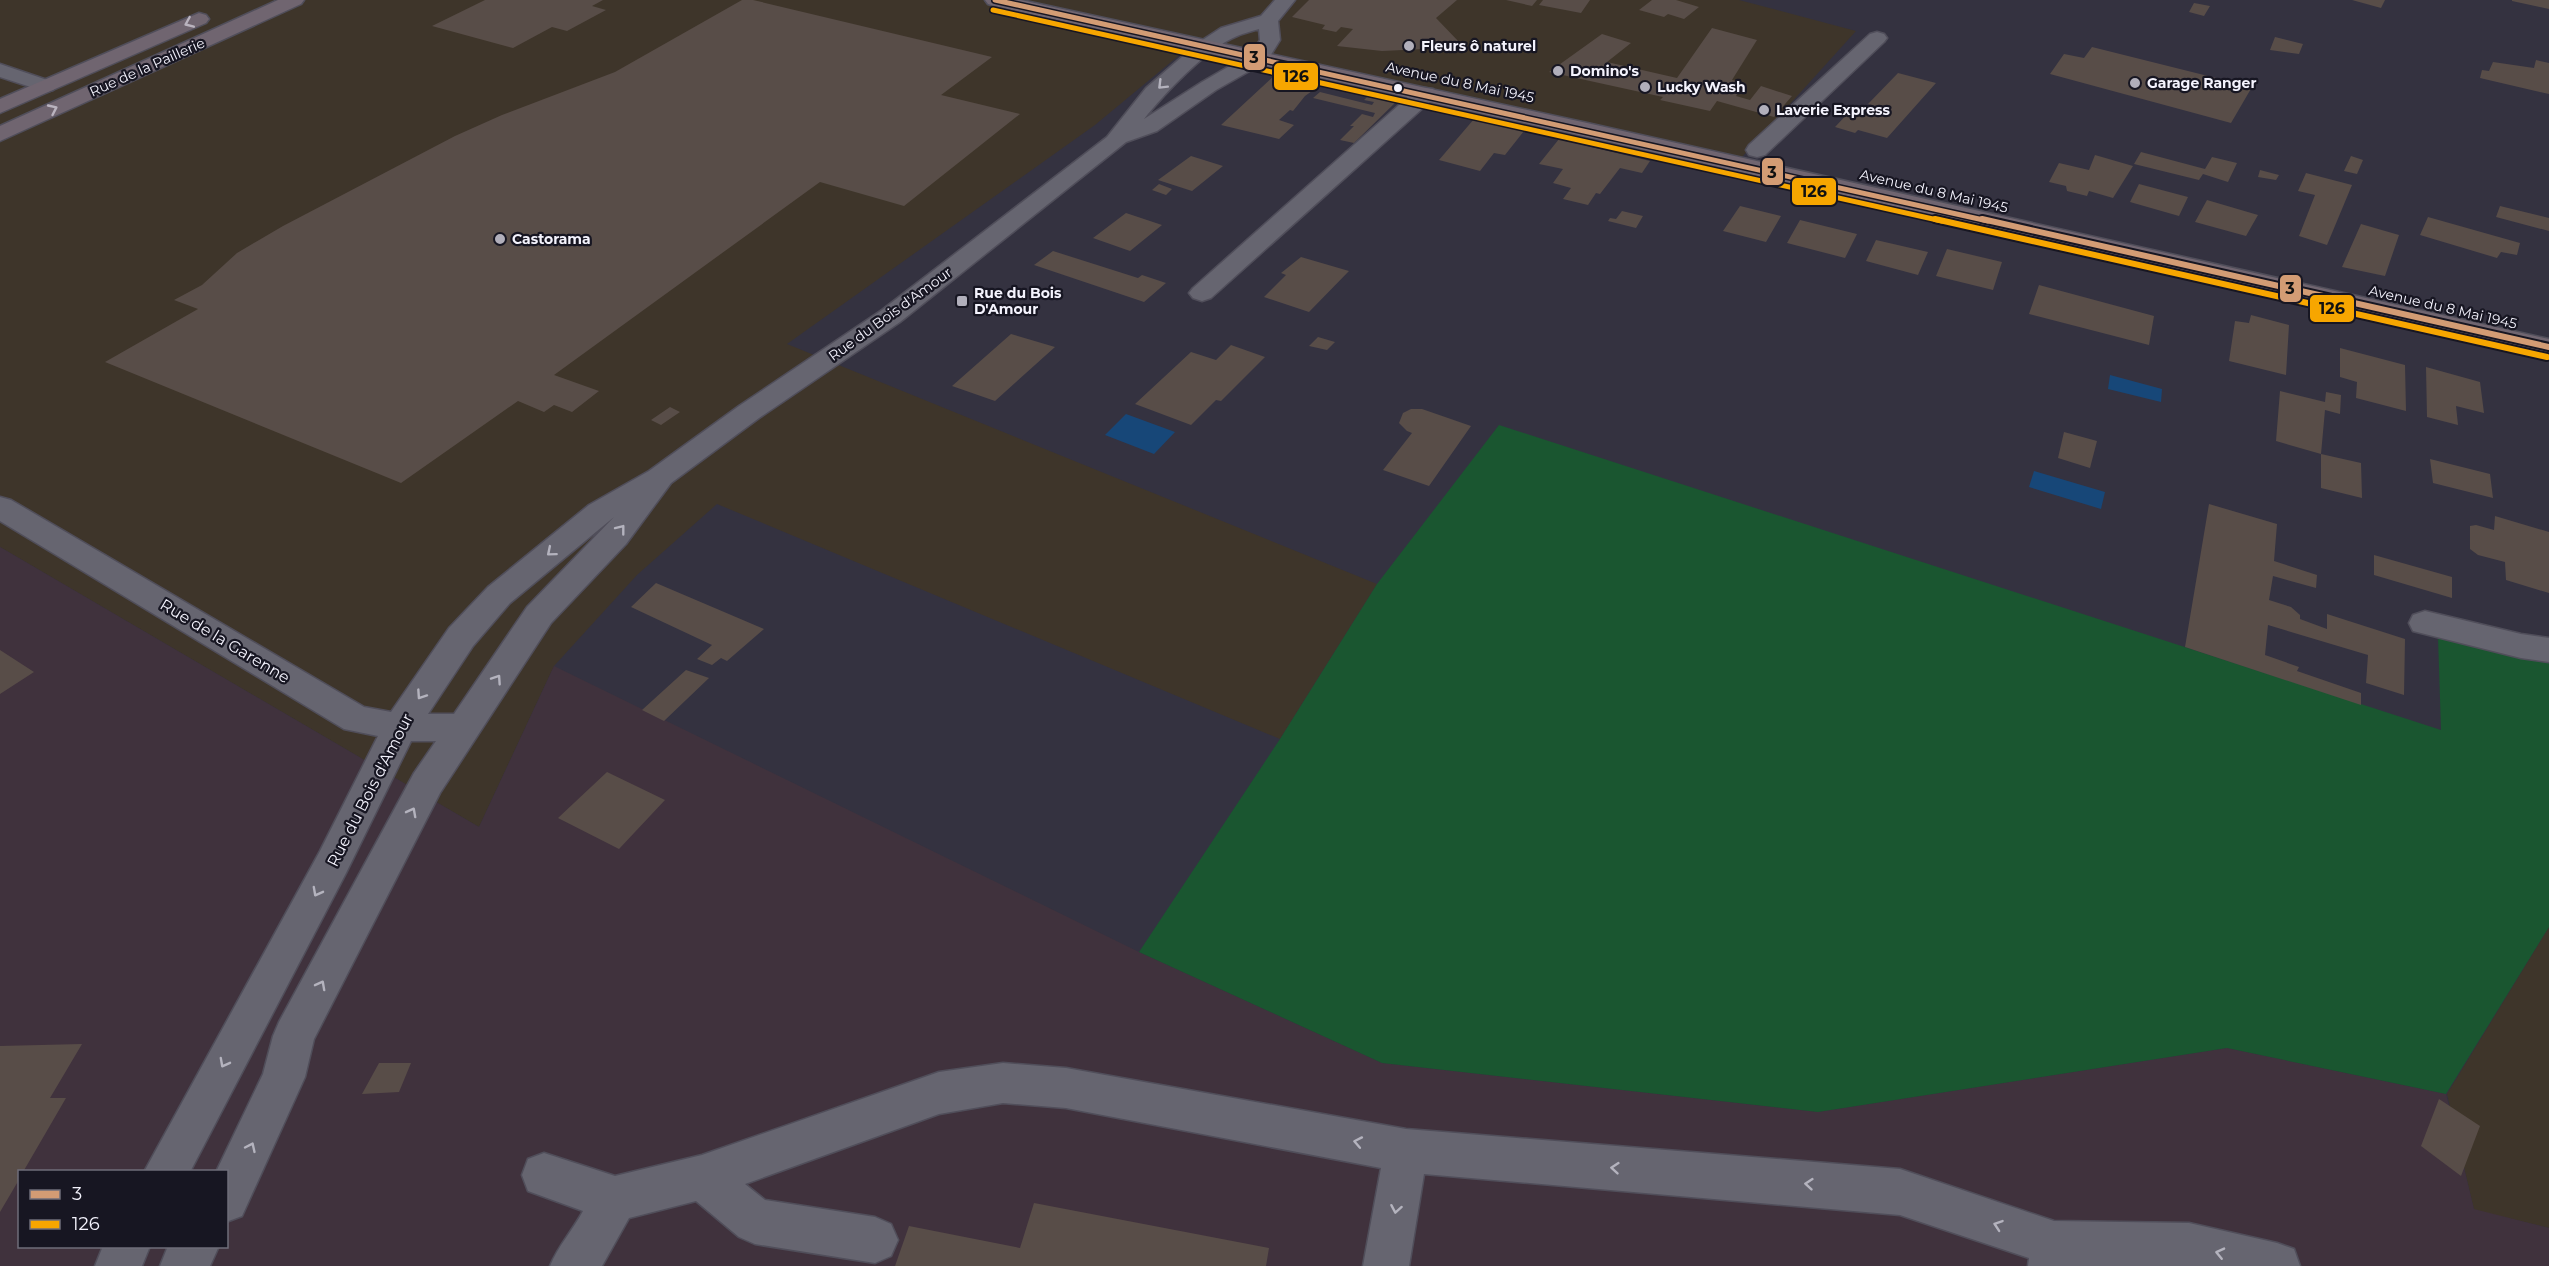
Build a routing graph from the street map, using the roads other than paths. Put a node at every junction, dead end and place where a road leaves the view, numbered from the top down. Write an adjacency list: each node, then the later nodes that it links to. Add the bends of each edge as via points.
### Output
1 (294, 0): 11 (main road, Rue de la Paillerie)
2 (995, 0): 9 (main road, Avenue du 8 Mai 1945)
3 (1073, 0): 6 (main road, Avenue du 8 Mai 1945)
4 (1285, 0): 8 (street)
5 (221, 9): 12 (main road, Rue de la Paillerie, one-way to 12)
6 (1228, 32): 8 (main road, Avenue du 8 Mai 1945); 9 (street, Rue du Bois d'Amour)
7 (1877, 38): 19 (street)
8 (1266, 39): 9 (main road, Avenue du 8 Mai 1945); 14 (main road, Avenue du 8 Mai 1945); 18 (street, Rue du Bois d'Amour, via 1209,86 1149,126); 19 (main road, Avenue du 8 Mai 1945)
9 (1205, 47): 18 (street, Rue du Bois d'Amour, one-way to 18, via 1154,93)
10 (0, 70): 12 (street)
11 (106, 85): 12 (main road); 17 (main road, Rue de la Paillerie, one-way to 11)
12 (45, 86): 13 (street); 15 (main road, Rue de la Paillerie); 16 (main road, via 23,109)
13 (0, 88)
14 (1425, 94): 20 (street); 22 (main road, Avenue du 8 Mai 1945)
15 (0, 107)
16 (0, 123)
17 (0, 134)
18 (1114, 142): 23 (street, Rue du Bois d'Amour, via 891,316 748,412)
19 (1757, 150): 21 (main road, Avenue du 8 Mai 1945)
20 (1202, 293)
21 (2549, 331)
22 (2549, 347)
23 (659, 478): 27 (street, Rue du Bois d'Amour, one-way to 27, via 600,512 499,595 461,637); 28 (street, Rue du Bois d'Amour, one-way to 23, via 539,615 615,537)
24 (0, 507): 27 (street, Rue de la Garenne, via 356,719)
25 (2425, 623): 26 (street)
26 (2549, 650)
27 (400, 727): 28 (street, Rue de la Garenne); 30 (street, Rue du Bois d'Amour, one-way to 30, via 333,862)
28 (465, 728): 33 (street, Rue du Bois d'Amour, one-way to 28, via 284,1077 294,1036 427,783)
29 (1406, 1151): 32 (street, one-way to 32, via 1066,1088 1004,1083 939,1093); 38 (street, one-way to 29, via 1900,1192); 42 (street, one-way to 42)
30 (167, 1170)
31 (544, 1175): 34 (street)
32 (702, 1178): 34 (street); 35 (street, via 755,1221)
33 (228, 1196)
34 (615, 1199): 41 (street, via 591,1243)
35 (875, 1240)
36 (126, 1248): 39 (street)
37 (195, 1248): 40 (street)
38 (2052, 1255): 43 (street, one-way to 38, via 2189,1246)
39 (118, 1266)
40 (183, 1266)
41 (573, 1266)
42 (1386, 1266)
43 (2277, 1266)

